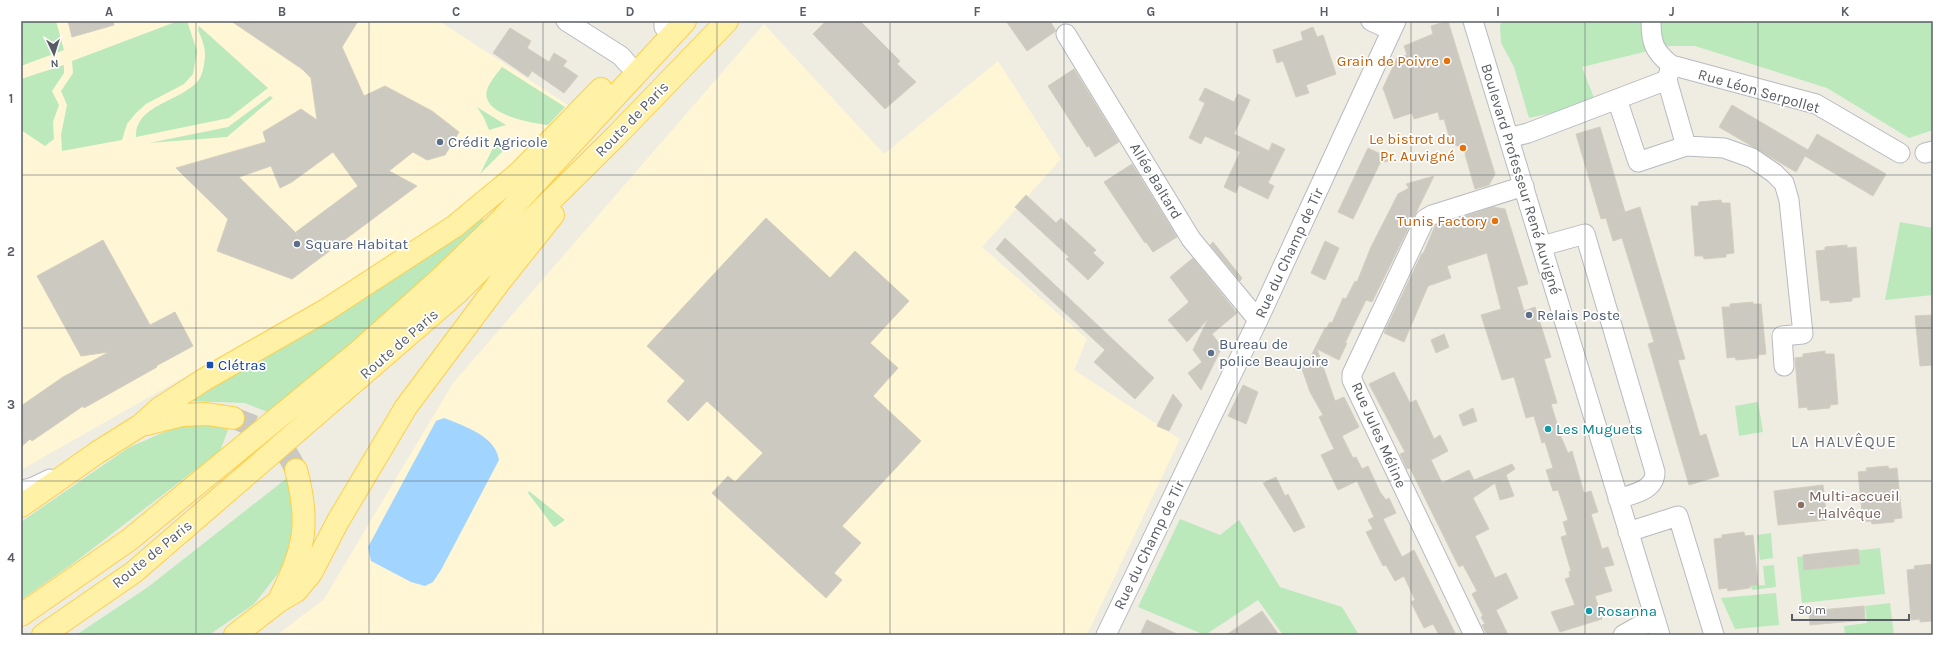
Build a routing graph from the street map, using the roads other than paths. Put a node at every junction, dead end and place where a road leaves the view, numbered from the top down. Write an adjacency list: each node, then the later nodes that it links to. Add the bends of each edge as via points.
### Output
1 (566, 21): 10 (street, via 621,56)
2 (685, 21): 30 (main road, Route de Paris, via 499,222 440,279 357,353 129,540)
3 (727, 21): 13 (main road, Route de Paris)
4 (1372, 21): 8 (street)
5 (1473, 21): 14 (street, Boulevard Professeur René Auvigné)
6 (1651, 21): 11 (street, via 1654,47)
7 (667, 23): 10 (main road)
8 (1393, 26): 19 (street, Rue du Champ de Tir)
9 (1066, 34): 19 (street, Allée Baltard, via 1191,240)
10 (627, 63): 22 (main road, via 520,172 455,226 326,310 160,408)
11 (1669, 73): 12 (street); 15 (street); 16 (street, Rue Léon Serpollet, via 1816,104)
12 (1617, 99): 14 (street); 15 (street, via 1638,162)
13 (615, 137): 29 (main road, via 501,280 406,407 338,521 311,573 296,591); 32 (main road, Route de Paris, via 456,294 134,572)
14 (1509, 138): 17 (street, Boulevard Professeur René Auvigné)
15 (1686, 146): 20 (street, via 1724,148 1752,158 1784,183 1789,200 1803,334 1782,336)
16 (1900, 153)
17 (1524, 186): 18 (street, Boulevard Professeur René Auvigné); 35 (street, Rue Jules Méline, via 1432,215 1425,220 1352,374 1352,380 1374,428)
18 (1542, 246): 26 (street, Boulevard Professeur René Auvigné); 26 (street, via 1585,234 1604,297 1655,472 1652,484)
19 (1258, 320): 34 (street, Rue du Champ de Tir)
20 (1784, 366)
21 (233, 418): 22 (main road, via 207,414 182,415)
22 (141, 425): 24 (main road)
23 (296, 470): 29 (main road, via 305,523 303,541 292,574)
24 (70, 473): 25 (street, via 62,473); 27 (main road)
25 (21, 490)
26 (1618, 499): 28 (street, Boulevard Professeur René Auvigné)
27 (21, 506)
28 (1628, 532): 31 (street, Boulevard Professeur René Auvigné); 37 (street, via 1678,516)
29 (279, 601): 33 (main road)
30 (21, 615)
31 (1658, 628): 36 (street, via 1639,626)
32 (42, 635)
33 (235, 635)
34 (1106, 635)
35 (1474, 635)
36 (1623, 635)
37 (1714, 635)

